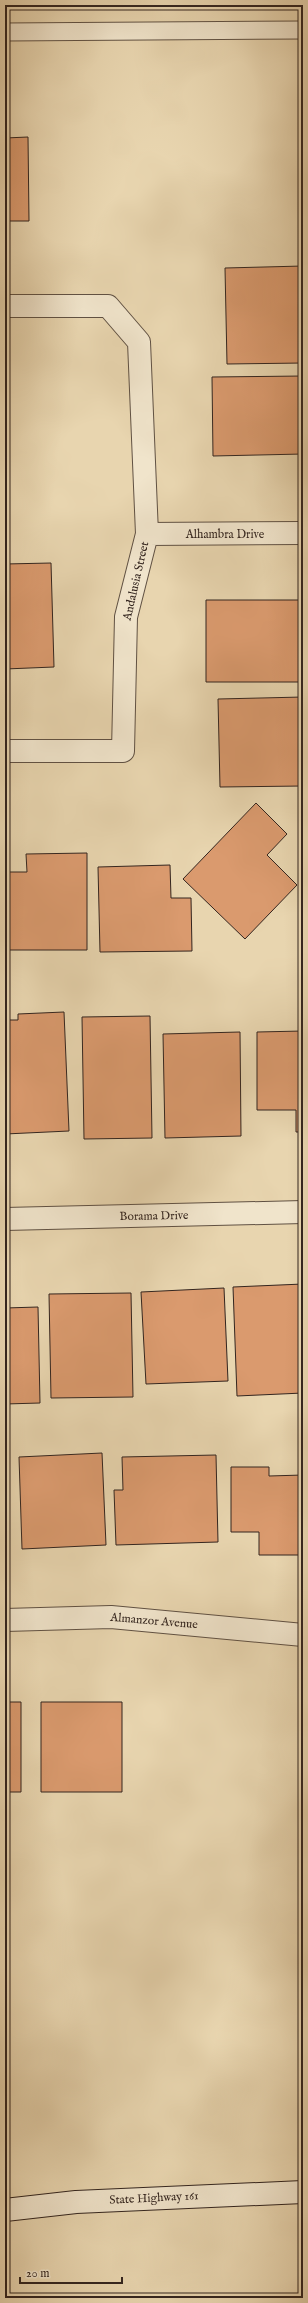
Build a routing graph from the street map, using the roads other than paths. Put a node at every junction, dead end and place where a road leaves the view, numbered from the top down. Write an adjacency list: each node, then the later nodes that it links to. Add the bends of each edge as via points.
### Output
1 (303, 30): 2 (lane)
2 (5, 32)
3 (5, 306): 5 (street, Andalusia Street, via 108,306 139,342)
4 (303, 533): 5 (street, Alhambra Drive)
5 (147, 534): 6 (street, Andalusia Street, via 126,617 123,751)
6 (5, 751)
7 (303, 1212): 8 (street, Borama Drive)
8 (5, 1219)
9 (5, 1620): 10 (street, Almanzor Avenue, via 111,1617)
10 (303, 1635)
11 (303, 2192): 12 (street, State Highway 161, via 76,2202)
12 (5, 2210)

